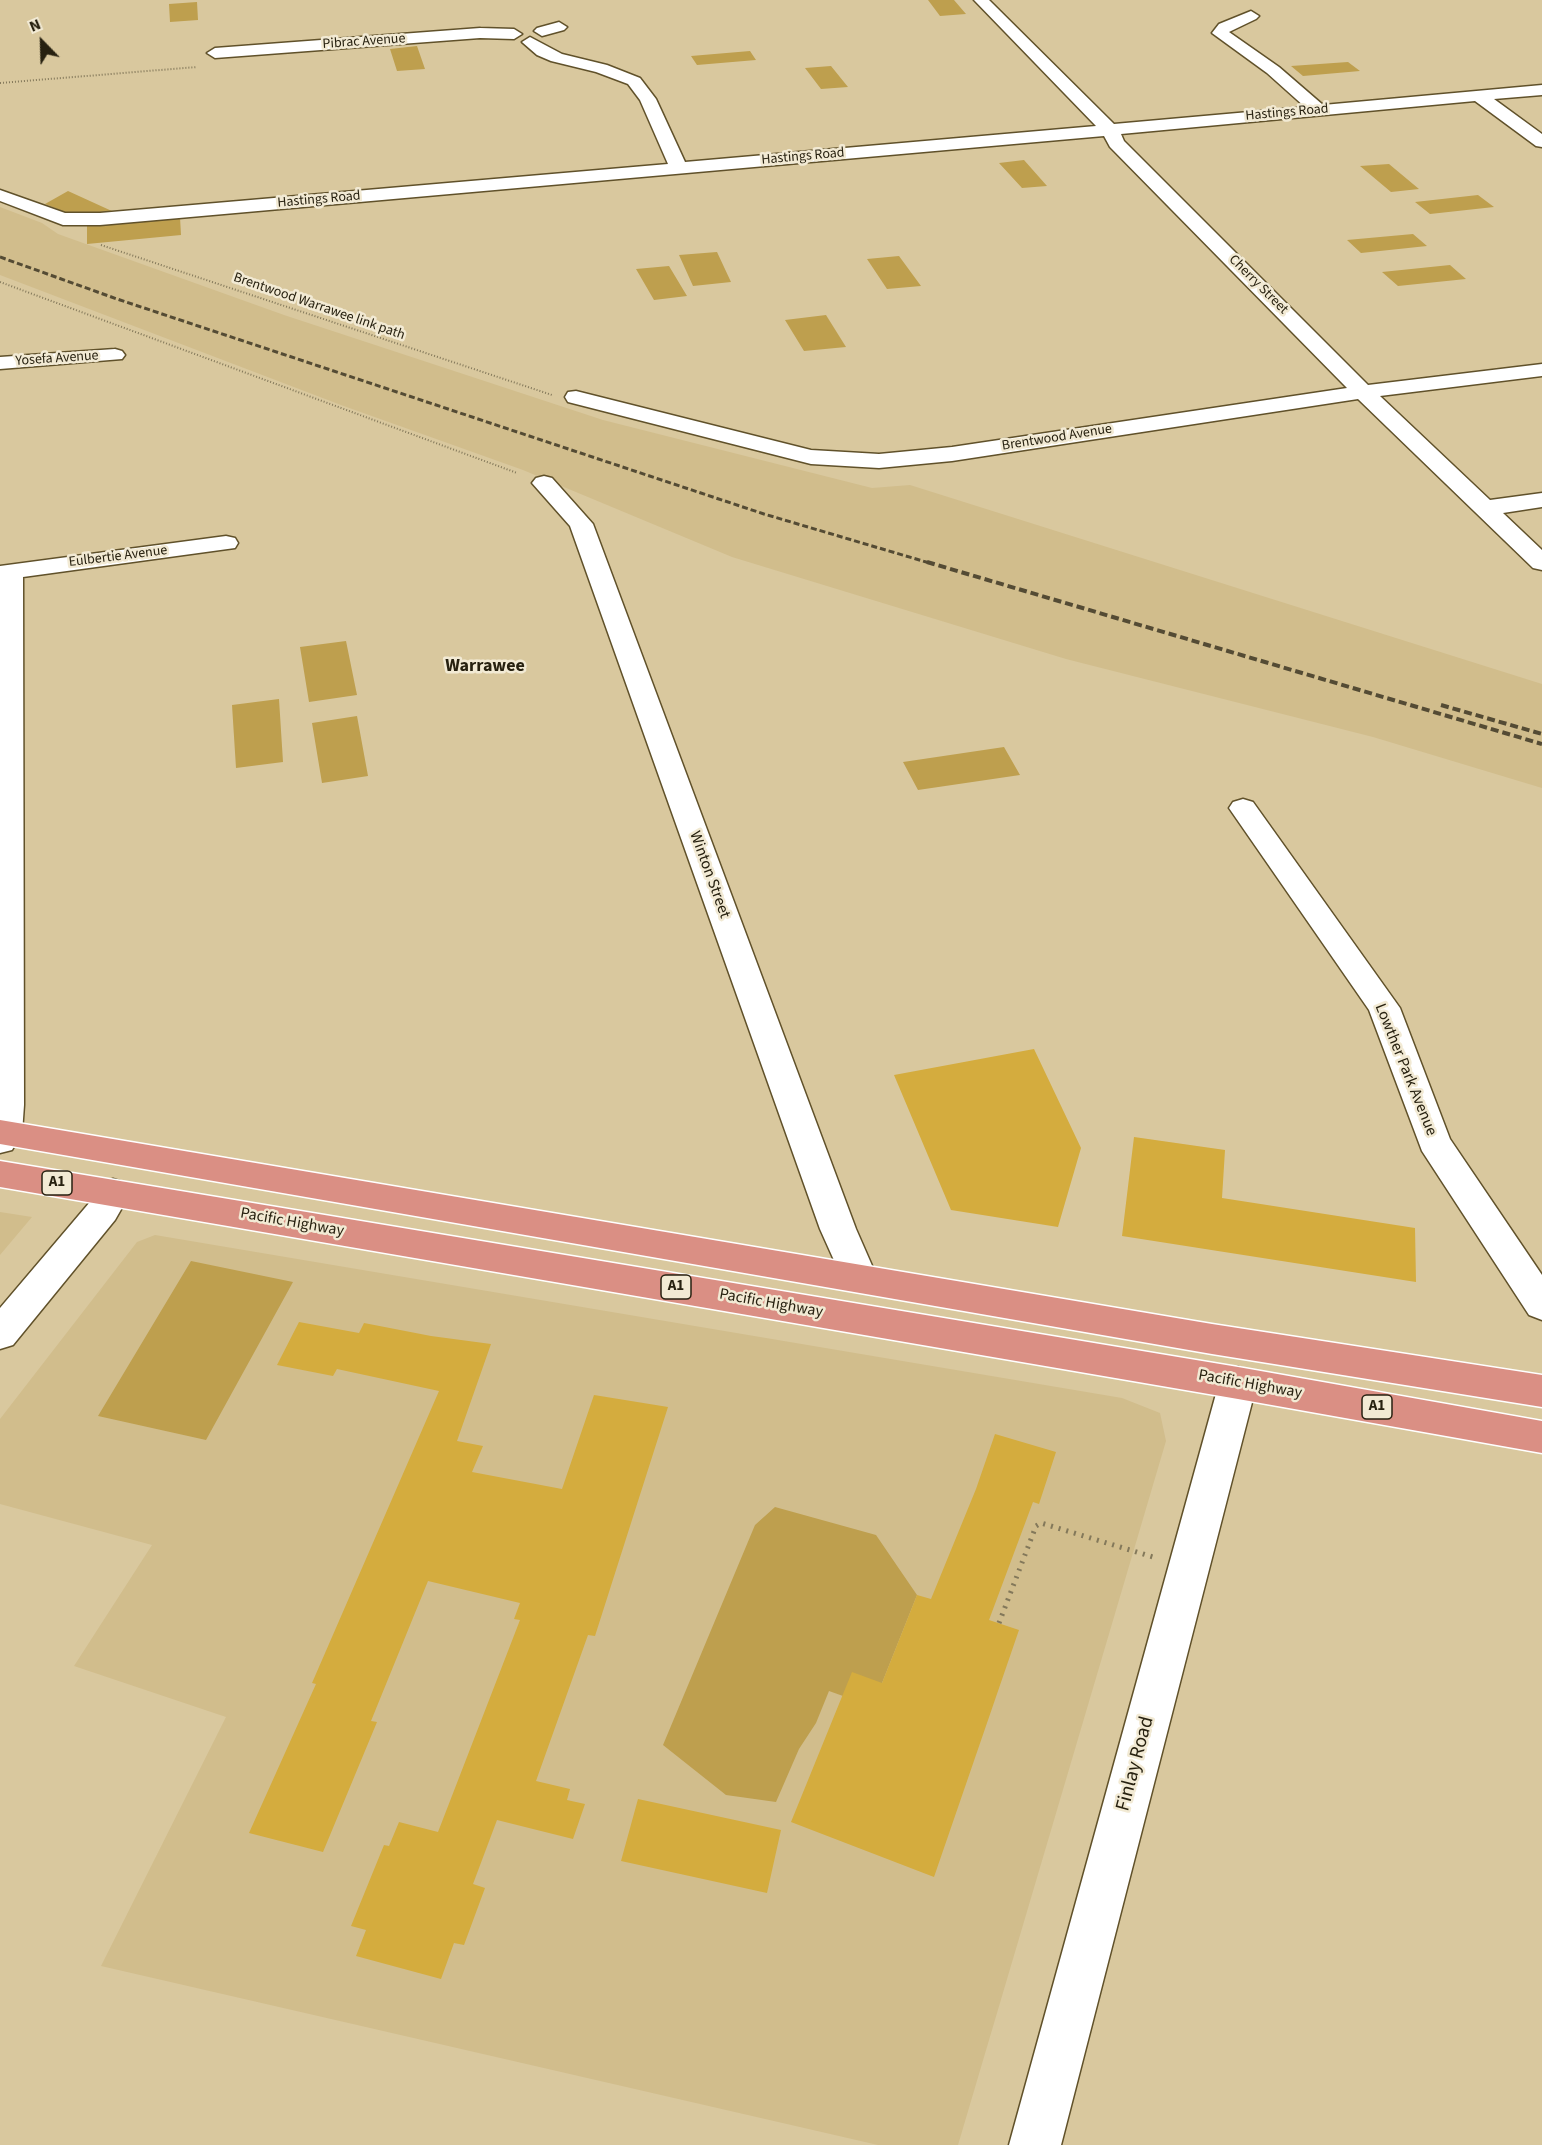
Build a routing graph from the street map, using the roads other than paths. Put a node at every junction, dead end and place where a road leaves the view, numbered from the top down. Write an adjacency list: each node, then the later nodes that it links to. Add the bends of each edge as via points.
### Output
1 (981, 0): 9 (street, Cherry Street)
2 (1251, 16): 8 (street, via 1224,27 1220,33 1273,69)
3 (559, 27): 4 (street)
4 (536, 37): 5 (street, Pibrac Avenue, via 515,40 514,34 480,33); 11 (street, via 543,52 634,81 648,99)
5 (214, 53)
6 (1542, 90): 7 (street, Hastings Road)
7 (1477, 95): 8 (street, Hastings Road); 10 (street)
8 (1319, 110): 9 (street, Hastings Road)
9 (1110, 130): 11 (street, Hastings Road); 16 (street, Cherry Street, via 1116,143)
10 (1542, 142)
11 (679, 168): 12 (street, Hastings Road, via 100,219 63,219)
12 (0, 195)
13 (115, 355): 14 (street, Yosefa Avenue)
14 (0, 363)
15 (1542, 370): 16 (street, Brentwood Avenue)
16 (1363, 392): 17 (street, Brentwood Avenue, via 952,454 879,461 812,457); 20 (street, Cherry Street)
17 (576, 397)
18 (544, 483): 28 (street, Winton Street, via 581,524 838,1229)
19 (1542, 500): 20 (street)
20 (1485, 508): 22 (street, Cherry Street)
21 (225, 543): 23 (street, Eulbertie Avenue)
22 (1542, 563)
23 (5, 572): 25 (street, Eulbertie Avenue)
24 (1243, 808): 29 (street, Lowther Park Avenue, via 1384,1008 1434,1142)
25 (2, 1135): 28 (highway)
26 (0, 1174): 27 (highway, Pacific Highway / A1)
27 (114, 1192): 30 (street, via 103,1211); 31 (highway, Pacific Highway / A1)
28 (859, 1277): 32 (highway, via 1212,1340)
29 (1542, 1305)
30 (0, 1334)
31 (1238, 1383): 33 (highway, Pacific Highway / A1); 34 (street, Finlay Road)
32 (1542, 1391)
33 (1542, 1437)
34 (1035, 2145)

